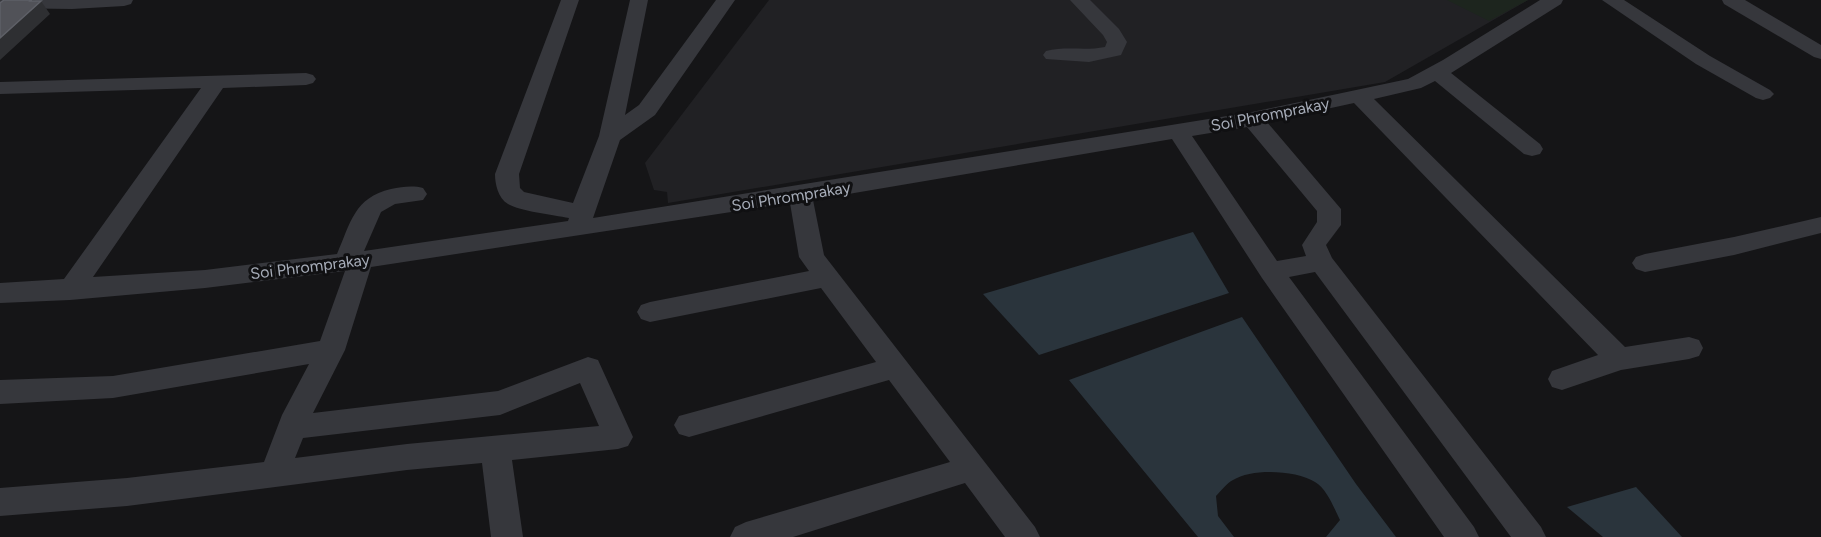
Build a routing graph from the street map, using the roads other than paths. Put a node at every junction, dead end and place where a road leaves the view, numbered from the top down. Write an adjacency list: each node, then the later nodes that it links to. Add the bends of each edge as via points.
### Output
1 (124, 0): 9 (street)
2 (570, 0): 24 (street, via 507,174 507,186 516,198)
3 (639, 0): 20 (street)
4 (726, 0): 20 (street, via 647,110)
5 (1079, 0): 11 (street, via 1113,33 1117,42 1114,51 1089,57)
6 (1554, 0): 12 (street, Soi Phromprakay)
7 (1611, 0): 16 (street)
8 (1731, 0): 10 (street)
9 (0, 2)
10 (1821, 53)
11 (1053, 55)
12 (1438, 73): 17 (street, Soi Phromprakay, via 1413,84); 21 (street)
13 (306, 79): 14 (street)
14 (217, 81): 15 (street); 31 (street)
15 (0, 88)
16 (1763, 94)
17 (1360, 97): 18 (street, Soi Phromprakay); 36 (street)
18 (1252, 119): 19 (street, Soi Phromprakay); 27 (street, via 1329,209 1330,225 1314,245)
19 (1178, 131): 23 (street, Soi Phromprakay); 29 (street)
20 (610, 136): 24 (street)
21 (1532, 149)
22 (415, 194): 26 (street, via 388,197 372,206)
23 (800, 195): 24 (street, Soi Phromprakay); 30 (street, via 812,257)
24 (580, 221): 26 (street, Soi Phromprakay)
25 (1821, 225): 28 (street)
26 (354, 261): 31 (street, Soi Phromprakay); 35 (street)
27 (1321, 262): 29 (street); 50 (street)
28 (1645, 263)
29 (1271, 271): 49 (street)
30 (827, 277): 33 (street); 37 (street)
31 (70, 290): 32 (street, Soi Phromprakay)
32 (0, 293)
33 (650, 312)
34 (1689, 348): 36 (street)
35 (331, 351): 39 (street, via 113,387); 41 (street)
36 (1619, 359): 38 (street)
37 (896, 367): 40 (street); 43 (street)
38 (1562, 379)
39 (0, 392)
40 (688, 425)
41 (292, 427): 42 (street, via 500,403 588,368 618,437); 44 (street)
42 (495, 449): 44 (street); 46 (street)
43 (973, 468): 47 (street); 48 (street)
44 (274, 474): 45 (street)
45 (0, 502)
46 (507, 537)
47 (746, 537)
48 (1024, 537)
49 (1463, 537)
50 (1530, 537)

